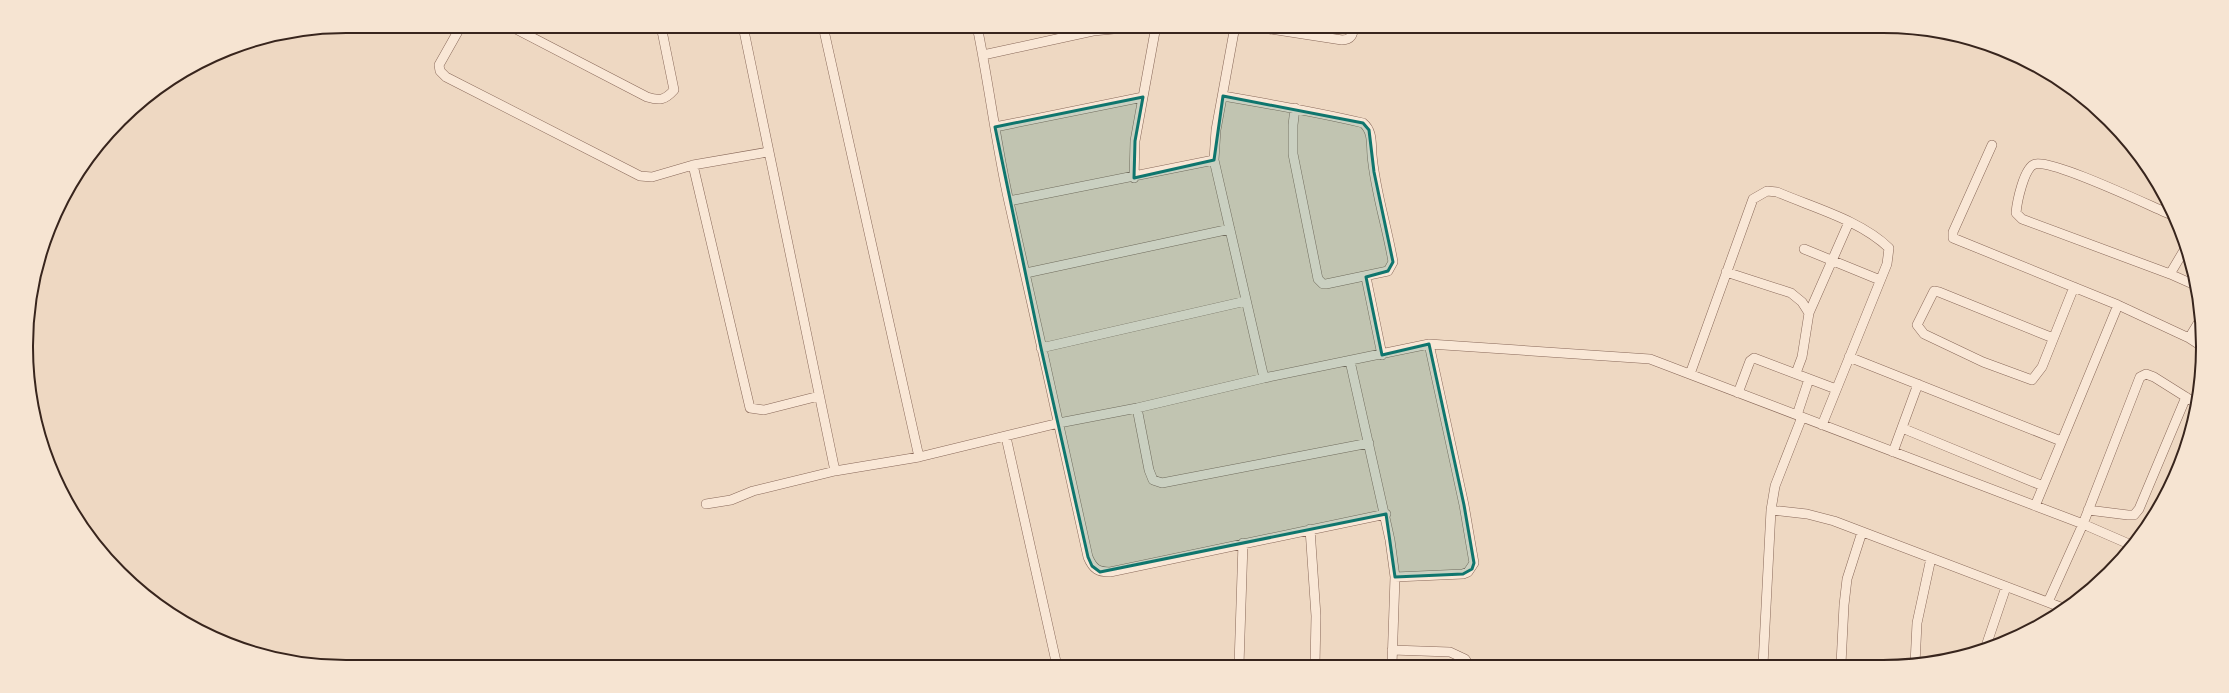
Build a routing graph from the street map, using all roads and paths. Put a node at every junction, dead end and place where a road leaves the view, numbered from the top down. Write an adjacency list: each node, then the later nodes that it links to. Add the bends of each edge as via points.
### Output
1 (457, 33): 20 (street, via 439,66 446,78 640,176 652,178)
2 (523, 33): 3 (street, via 647,98 658,101 674,90)
3 (662, 33)
4 (745, 33): 18 (street)
5 (825, 33): 67 (street)
6 (978, 33): 12 (street)
7 (1084, 33): 12 (street)
8 (1155, 33): 14 (street)
9 (1234, 33): 13 (street)
10 (1296, 33): 11 (street, via 1342,40 1347,40)
11 (1353, 33)
12 (983, 56): 16 (street)
13 (1223, 96): 15 (street); 19 (street, via 1216,130)
14 (1144, 97): 16 (street); 21 (street, via 1136,141)
15 (1295, 108): 32 (street, via 1293,154 1318,279 1326,284); 32 (street, via 1363,123 1369,130 1374,172 1393,262 1388,271)
16 (995, 127): 22 (street)
17 (1992, 144): 35 (street, via 1953,232 1953,238)
18 (768, 152): 20 (street); 55 (street)
19 (1214, 160): 21 (street); 25 (street)
20 (693, 165): 55 (street, via 750,408 764,410)
21 (1134, 178): 22 (street)
22 (1009, 201): 30 (street)
23 (2166, 212): 31 (street, via 2084,177 2044,163 2029,168 2017,201 2016,213 2022,219)
24 (1849, 222): 28 (street); 29 (street, via 1777,192 1767,191 1753,199); 33 (street, via 1879,239 1889,248 1887,264)
25 (1230, 229): 30 (street); 36 (street)
26 (1804, 249): 28 (street)
27 (2182, 254): 31 (street)
28 (1832, 260): 33 (street); 38 (street)
29 (1726, 272): 38 (street, via 1791,293 1802,302); 49 (street)
30 (1026, 273): 44 (street)
31 (2170, 274): 34 (street)
32 (1366, 277): 45 (street)
33 (1880, 280): 46 (street)
34 (2189, 283)
35 (2074, 287): 37 (street); 40 (street)
36 (1246, 301): 44 (street); 50 (street)
37 (2118, 305): 41 (street); 64 (street)
38 (1809, 313): 48 (street, via 1802,357)
39 (2195, 328): 41 (street)
40 (2053, 338): 40 (street, via 2042,367 2032,380 1983,362 1924,334 1917,325 1934,291)
41 (2189, 338): 42 (street)
42 (2196, 342)
43 (1429, 344): 45 (street); 49 (street, via 1650,359); 81 (street, via 1474,563 1468,572 1463,574)
44 (1040, 348): 60 (street)
45 (1382, 354): 47 (street)
46 (1849, 357): 52 (street); 53 (street)
47 (1350, 362): 50 (street); 65 (street)
48 (1796, 373): 51 (street); 54 (street, via 1754,358 1750,361)
49 (1690, 374): 54 (street)
50 (1264, 378): 58 (street)
51 (1809, 379): 53 (street); 59 (street)
52 (1918, 384): 62 (street); 64 (street)
53 (1836, 389): 61 (street)
54 (1738, 393): 59 (street)
55 (819, 396): 68 (street)
56 (2186, 397): 57 (street); 73 (street, via 2139,509 2134,515); 73 (street, via 2154,377 2146,374 2140,377)
57 (2191, 400)
58 (1136, 408): 60 (street); 65 (street, via 1149,470 1153,480 1162,483)
59 (1799, 416): 61 (street); 72 (street, via 1775,486)
60 (1059, 423): 63 (street); 78 (street, via 1088,557 1092,566 1100,572 1110,572)
61 (1822, 425): 66 (street)
62 (1902, 428): 66 (street); 69 (street)
63 (1006, 437): 67 (street); 88 (street)
64 (2061, 441): 69 (street)
65 (1369, 443): 74 (street)
66 (1893, 452): 71 (street)
67 (918, 457): 68 (street)
68 (835, 470): 70 (street, via 753,491 731,500)
69 (2043, 486): 71 (street)
70 (706, 504)
71 (2034, 506): 75 (street)
72 (1771, 510): 77 (street, via 1807,514); 93 (street)
73 (2088, 510): 75 (street)
74 (1386, 514): 76 (street); 81 (street)
75 (2083, 524): 79 (street); 83 (street)
76 (1310, 529): 78 (street); 90 (street, via 1316,616)
77 (1862, 532): 80 (street); 94 (street, via 1847,580)
78 (1243, 542): 89 (street)
79 (2127, 543)
80 (1931, 558): 82 (street); 87 (street, via 1917,623)
81 (1394, 577): 86 (street)
82 (2006, 587): 83 (street); 85 (street)
83 (2048, 602): 84 (street)
84 (2058, 606)
85 (1988, 641)
86 (1392, 650): 91 (street); 92 (street, via 1450,652)
87 (1915, 658)
88 (1056, 660)
89 (1239, 660)
90 (1315, 660)
91 (1392, 660)
92 (1466, 660)
93 (1763, 660)
94 (1841, 660)

